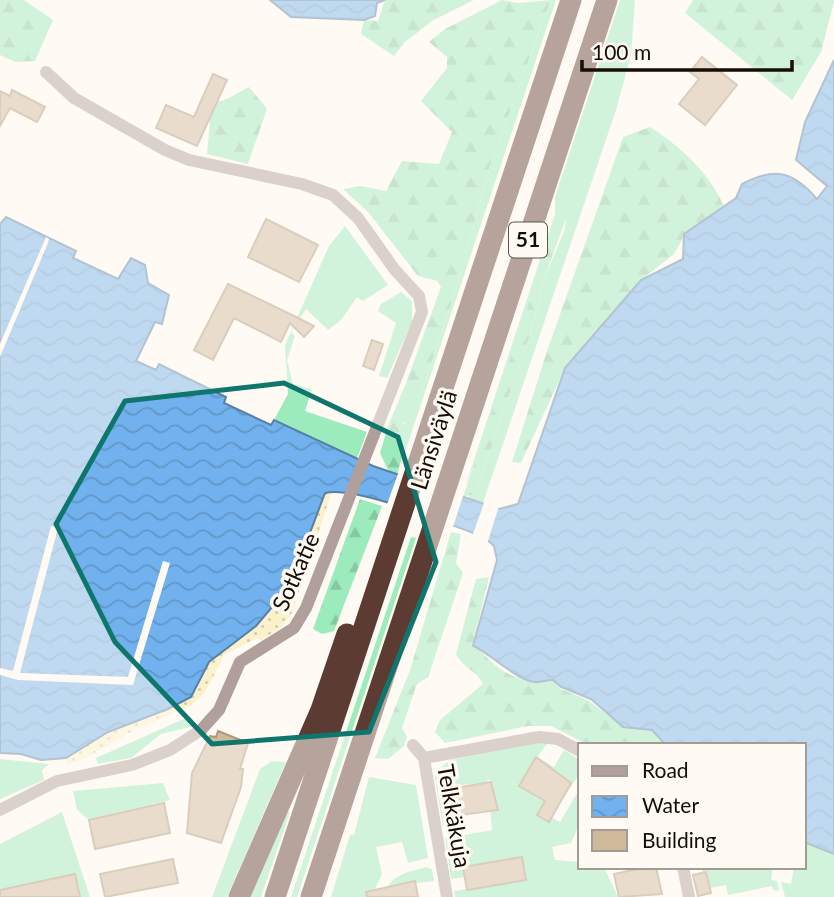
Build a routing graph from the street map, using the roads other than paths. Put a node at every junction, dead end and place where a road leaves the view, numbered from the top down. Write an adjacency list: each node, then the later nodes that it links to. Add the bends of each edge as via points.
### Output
1 (571, 0): 4 (highway, Länsiväylä / 51)
2 (607, 0): 12 (highway, Länsiväylä / 51)
3 (46, 72): 8 (street, Sotkatie, via 74,98 165,150 333,195 358,218 419,296 422,312 306,608 294,628 240,662 219,710 204,728 170,750 142,762 57,781)
4 (381, 579): 10 (highway, via 349,631 321,710); 11 (highway, Länsiväylä / 51)
5 (413, 745): 7 (street, Telkkäkuja)
6 (578, 750): 7 (street, via 558,739 539,737)
7 (424, 758): 13 (street, Telkkäkuja)
8 (0, 810)
9 (683, 869): 14 (street)
10 (239, 897)
11 (275, 897)
12 (311, 897)
13 (447, 897)
14 (689, 897)

